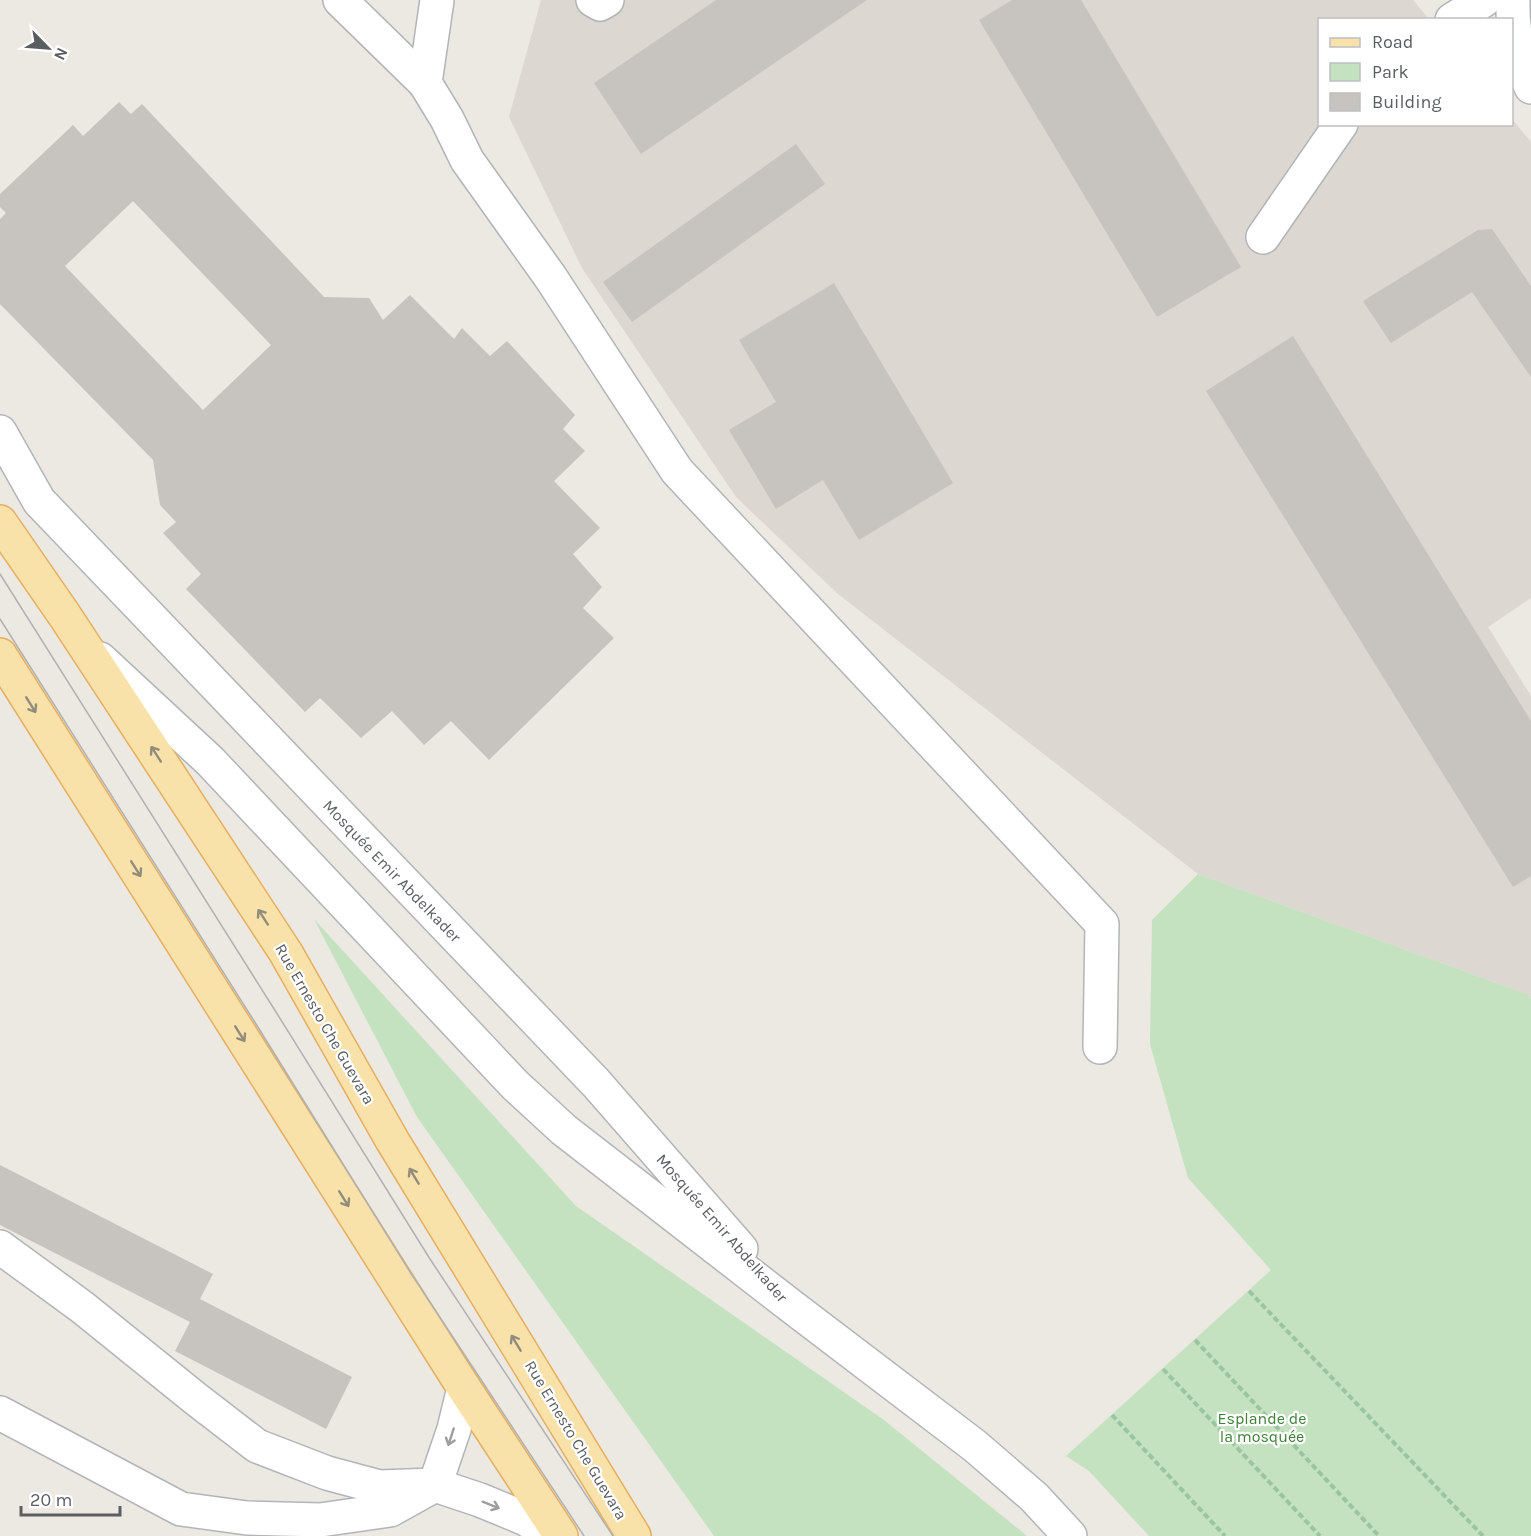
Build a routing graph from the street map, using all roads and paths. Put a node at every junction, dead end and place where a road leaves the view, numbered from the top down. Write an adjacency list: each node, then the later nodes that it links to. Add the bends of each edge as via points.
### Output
1 (340, 0): 8 (street)
2 (437, 0): 8 (street)
3 (593, 0): 4 (street)
4 (607, 0)
5 (1484, 0): 7 (street)
6 (1513, 0): 9 (street, via 1514,25)
7 (1455, 18)
8 (425, 83): 16 (street, via 467,160 551,278 677,471 1102,924)
9 (1531, 87)
10 (1340, 126): 11 (street)
11 (1263, 237)
12 (0, 432): 19 (street, Mosquée Emir Abdelkader, via 39,501 596,1083)
13 (0, 522): 14 (main road, Rue Ernesto Che Guevara)
14 (81, 641): 19 (street, via 210,761 515,1085 564,1130); 28 (main road, Rue Ernesto Che Guevara, one-way to 14, via 392,1140 286,953)
15 (1, 659): 22 (main road, one-way to 22)
16 (1100, 1047)
17 (0, 1247): 25 (street, via 257,1446 327,1473 379,1487)
18 (1248, 1290): 33 (path)
19 (791, 1306): 29 (street, via 975,1446 1034,1497)
20 (1195, 1340): 32 (path)
21 (1163, 1369): 31 (path)
22 (464, 1388): 25 (street, one-way to 25); 27 (main road)
23 (0, 1413): 25 (street, via 181,1509 248,1518 320,1520 390,1510)
24 (1112, 1415): 30 (path)
25 (435, 1485): 26 (street, one-way to 26, via 526,1519)
26 (551, 1536)
27 (561, 1536)
28 (634, 1536)
29 (1070, 1536)
30 (1225, 1536)
31 (1320, 1536)
32 (1379, 1536)
33 (1483, 1536)

